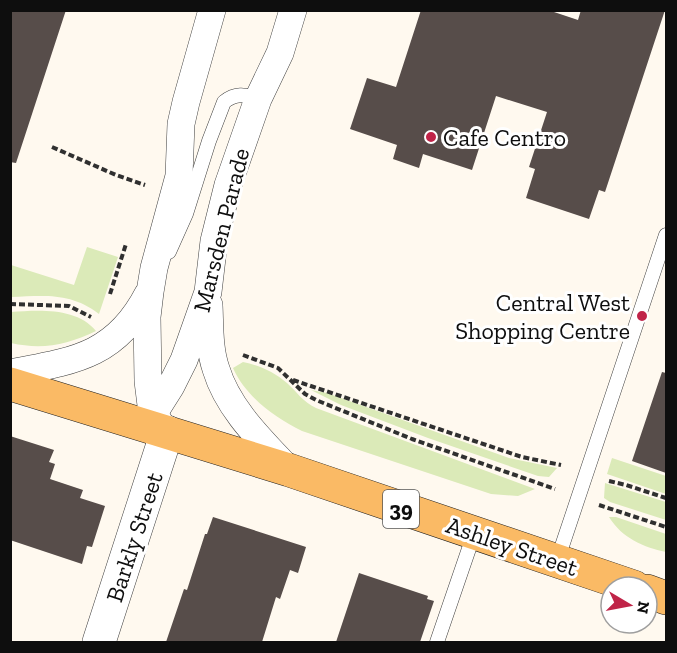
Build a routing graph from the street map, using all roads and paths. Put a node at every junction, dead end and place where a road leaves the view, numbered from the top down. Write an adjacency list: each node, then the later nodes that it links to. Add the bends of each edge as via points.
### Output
1 (212, 10): 8 (street, via 186,102 178,176)
2 (293, 10): 3 (street, Marsden Parade, via 280,53)
3 (258, 99): 8 (lane, via 241,94 224,102 186,214); 9 (street, Marsden Parade, via 222,206)
4 (52, 147): 5 (path, via 145,185)
5 (142, 196)
6 (666, 235): 26 (lane)
7 (128, 238): 10 (path)
8 (150, 292): 14 (street, via 125,330 99,349 52,365); 17 (street, via 147,317)
9 (208, 292): 17 (street, Marsden Parade, via 176,376); 19 (street, Ashley Street, via 216,371 249,426)
10 (106, 303)
11 (10, 304): 12 (path, via 69,306)
12 (95, 320)
13 (236, 355): 15 (path, via 272,364)
14 (10, 373)
15 (292, 380): 18 (path, via 522,457); 21 (path, via 316,400 412,439)
16 (10, 384): 17 (main road, Ashley Street / 39)
17 (151, 422): 19 (main road, Ashley Street / 39); 28 (street, Barkly Street)
18 (561, 465)
19 (289, 470): 25 (main road, Ashley Street / 39)
20 (605, 480): 22 (path)
21 (542, 484)
22 (666, 498)
23 (606, 508): 24 (path)
24 (666, 527)
25 (474, 534): 26 (main road, Ashley Street / 39); 29 (lane)
26 (557, 561): 27 (main road, Ashley Street / 39)
27 (599, 575)
28 (99, 642)
29 (437, 642)

